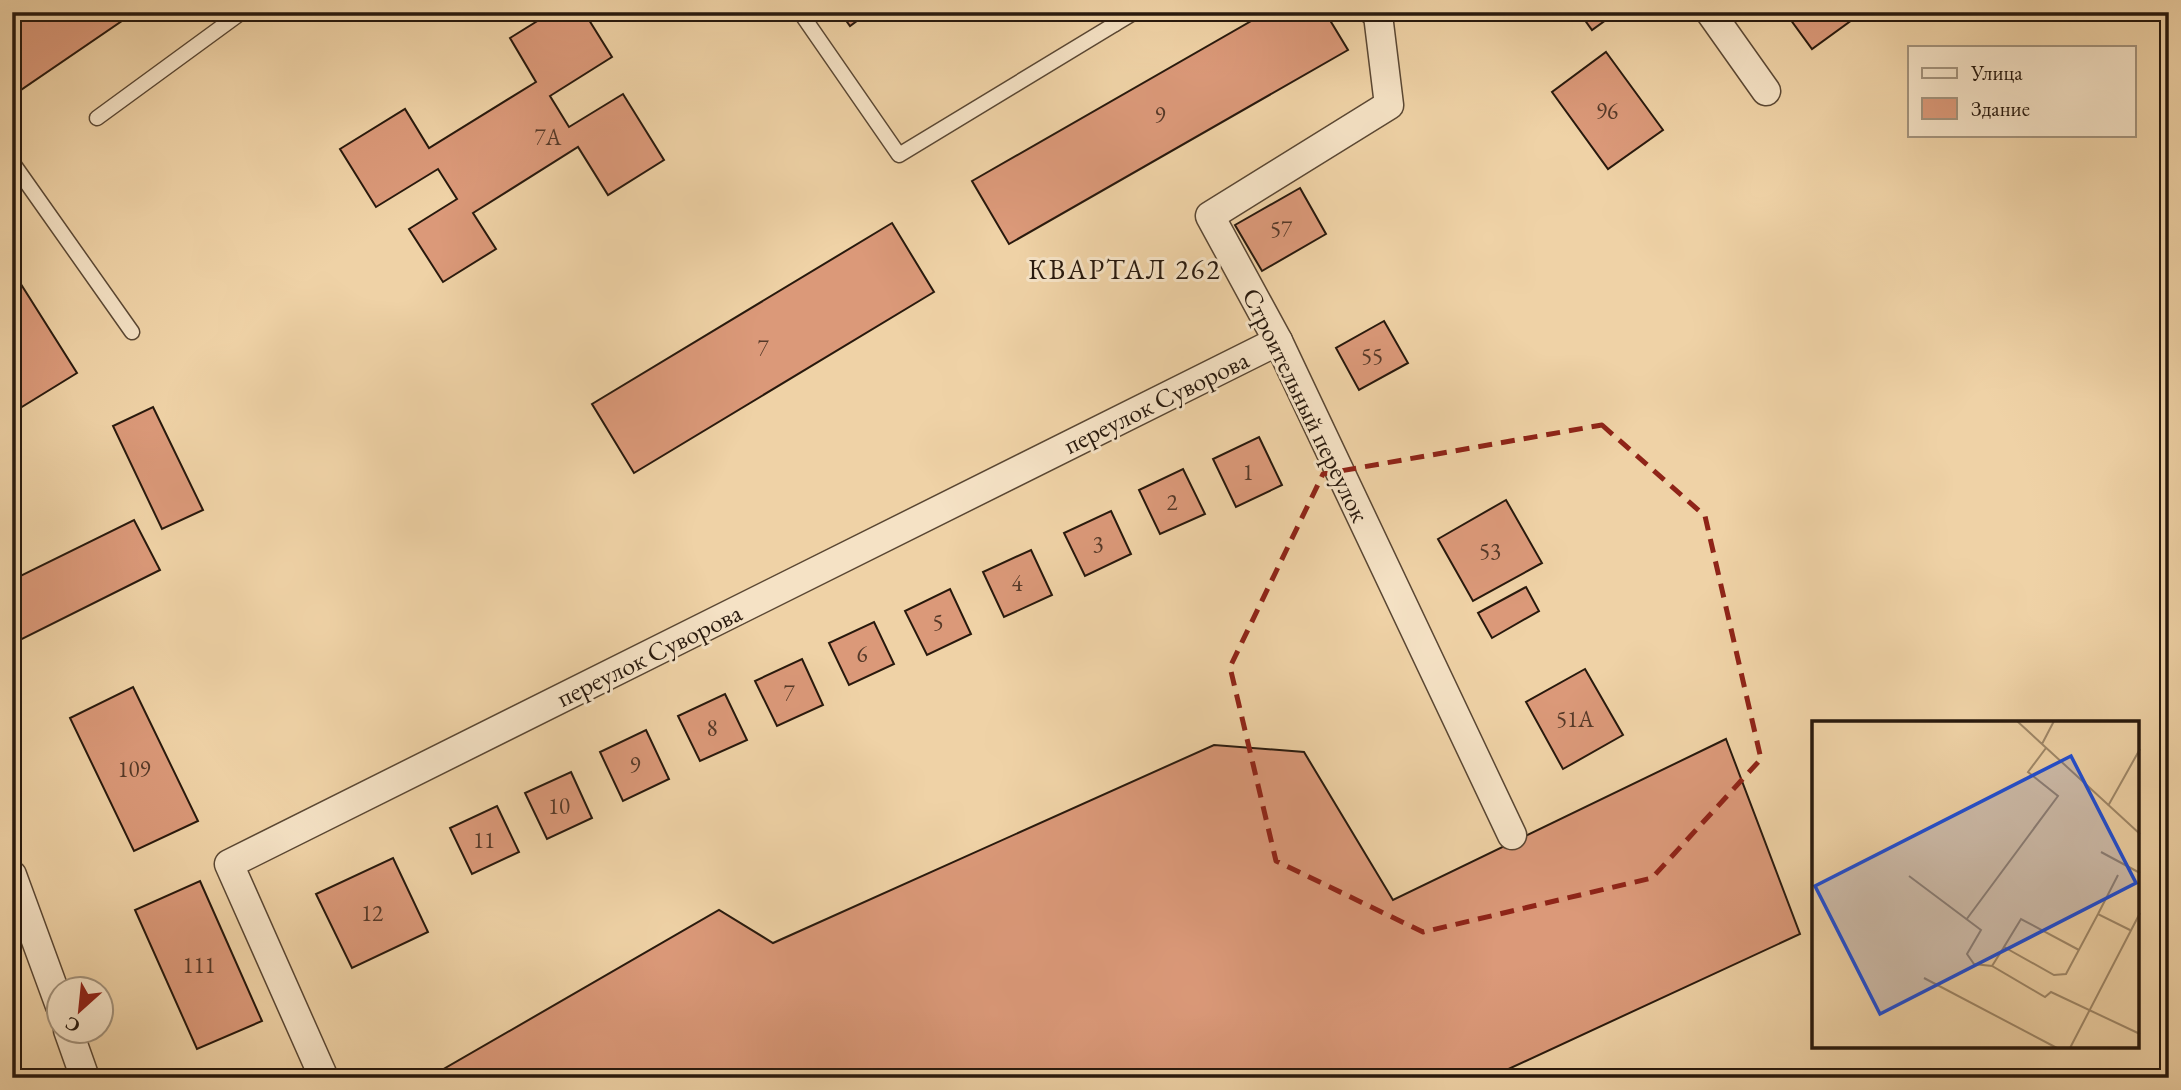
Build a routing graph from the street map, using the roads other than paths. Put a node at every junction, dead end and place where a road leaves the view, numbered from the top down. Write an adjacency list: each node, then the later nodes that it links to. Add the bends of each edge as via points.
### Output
1 (242, 12): 8 (lane)
2 (800, 12): 6 (lane, via 899,155)
3 (1135, 12): 6 (lane)
4 (1374, 12): 11 (street, Строительный переулок, via 1389,105 1210,216)
5 (1710, 12): 7 (street)
6 (1111, 18)
7 (1766, 91)
8 (97, 117)
9 (12, 162): 10 (lane)
10 (132, 332)
11 (1278, 341): 12 (street, Строительный переулок); 17 (street, переулок Суворова, via 229,864)
12 (1512, 835)
13 (12, 875): 14 (street)
14 (48, 974)
15 (73, 1044): 16 (street)
16 (85, 1078)
17 (324, 1078)

